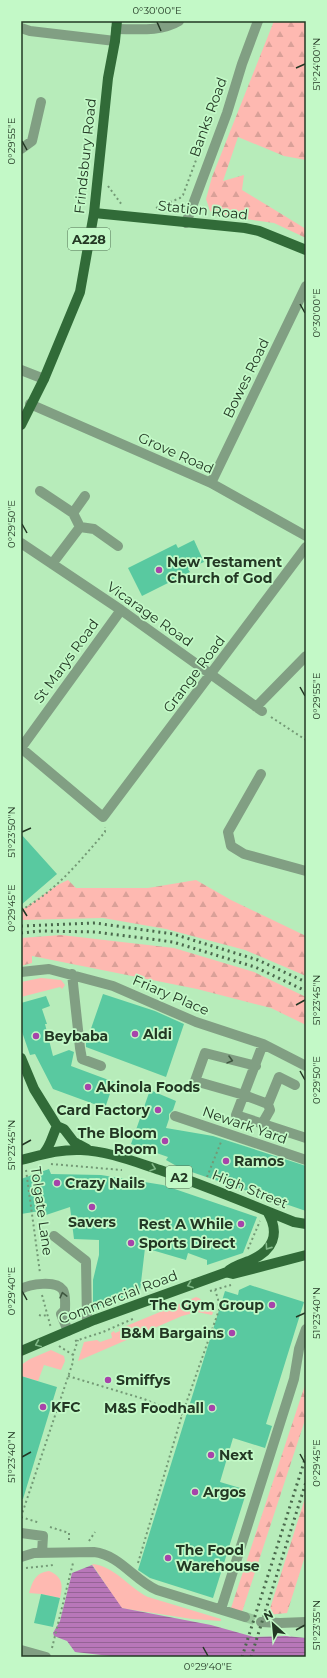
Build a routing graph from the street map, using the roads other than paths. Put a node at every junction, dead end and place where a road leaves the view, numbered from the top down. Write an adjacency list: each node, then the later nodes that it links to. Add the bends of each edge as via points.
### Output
1 (179, 21): 3 (street, via 163,28)
2 (258, 21): 9 (street, Banks Road)
3 (116, 25): 5 (main road, Frindsbury Road / A228)
4 (21, 28): 5 (street)
5 (115, 41): 8 (main road, Frindsbury Road / A228, via 108,78)
6 (41, 102): 7 (street, via 32,141)
7 (21, 148)
8 (94, 213): 9 (main road, Station Road); 13 (main road, Frindsbury Road / A228, via 80,292)
9 (186, 223): 10 (main road, Station Road, via 259,230)
10 (306, 250)
11 (306, 286): 16 (street, Bowes Road)
12 (21, 370): 13 (street)
13 (44, 379): 14 (main road, Frindsbury Road / A228)
14 (30, 404): 15 (main road, Frindsbury Road / A228); 16 (street, Grove Road)
15 (21, 425)
16 (211, 483): 21 (street, Grove Road)
17 (40, 491): 19 (street)
18 (85, 496): 19 (street)
19 (73, 513): 20 (street)
20 (80, 526): 23 (street, via 94,528); 25 (street)
21 (306, 536)
22 (21, 543): 25 (street, Vicarage Road)
23 (118, 546)
24 (306, 547): 28 (street, Grange Road)
25 (52, 564): 26 (street, Vicarage Road)
26 (121, 610): 28 (street, Vicarage Road); 29 (street, St Marys Road)
27 (306, 656): 28 (street, Vicarage Road, via 259,709)
28 (211, 674): 29 (street, Grange Road, via 103,817)
29 (21, 748)
30 (261, 774): 31 (street, via 228,832 231,846 244,854)
31 (306, 870)
32 (21, 972): 33 (street, Friary Place, via 49,969)
33 (72, 974): 34 (street, Friary Place, via 113,986 196,1022); 36 (street, via 82,1059)
34 (264, 1044): 37 (street); 38 (street, Friary Place)
35 (21, 1058): 44 (main road, via 34,1088)
36 (102, 1066)
37 (256, 1066): 40 (street); 40 (street, one-way to 37, via 195,1081 205,1053)
38 (306, 1066)
39 (295, 1085): 41 (street, via 279,1077)
40 (244, 1095): 41 (street); 43 (street, via 236,1114)
41 (268, 1104): 43 (street, via 270,1110)
42 (175, 1116): 48 (street, Newark Yard)
43 (262, 1124): 45 (street)
44 (57, 1126): 46 (main road, via 64,1129 74,1142); 47 (main road)
45 (306, 1138)
46 (89, 1150): 47 (main road, High Street / A2, via 66,1150); 50 (main road, High Street / A2, one-way to 50, via 128,1159 204,1185)
47 (46, 1158): 49 (main road, High Street / A2)
48 (306, 1160)
49 (23, 1164)
50 (264, 1214): 51 (main road, High Street / A2); 54 (main road, Commercial Road, one-way to 54, via 274,1229 270,1246 257,1258)
51 (306, 1224)
52 (54, 1236): 56 (street, via 86,1261)
53 (306, 1255): 54 (main road, Commercial Road, via 232,1274)
54 (227, 1272): 56 (main road, Commercial Road, one-way to 56)
55 (21, 1289): 58 (street, one-way to 55, via 61,1314 65,1310 64,1292 56,1284 27,1285)
56 (88, 1323): 58 (main road, Commercial Road)
57 (306, 1329): 64 (street, via 294,1379)
58 (68, 1331): 59 (main road, Commercial Road, one-way to 59)
59 (21, 1351)
60 (21, 1533): 62 (street, via 43,1536)
61 (21, 1551): 62 (street)
62 (38, 1553): 63 (street); 64 (street, via 100,1553 110,1557 157,1590)
63 (21, 1557)
64 (222, 1609): 65 (street)
65 (245, 1617)
66 (261, 1622): 67 (street)
67 (306, 1622)
68 (21, 1650): 69 (street)
69 (49, 1653)

